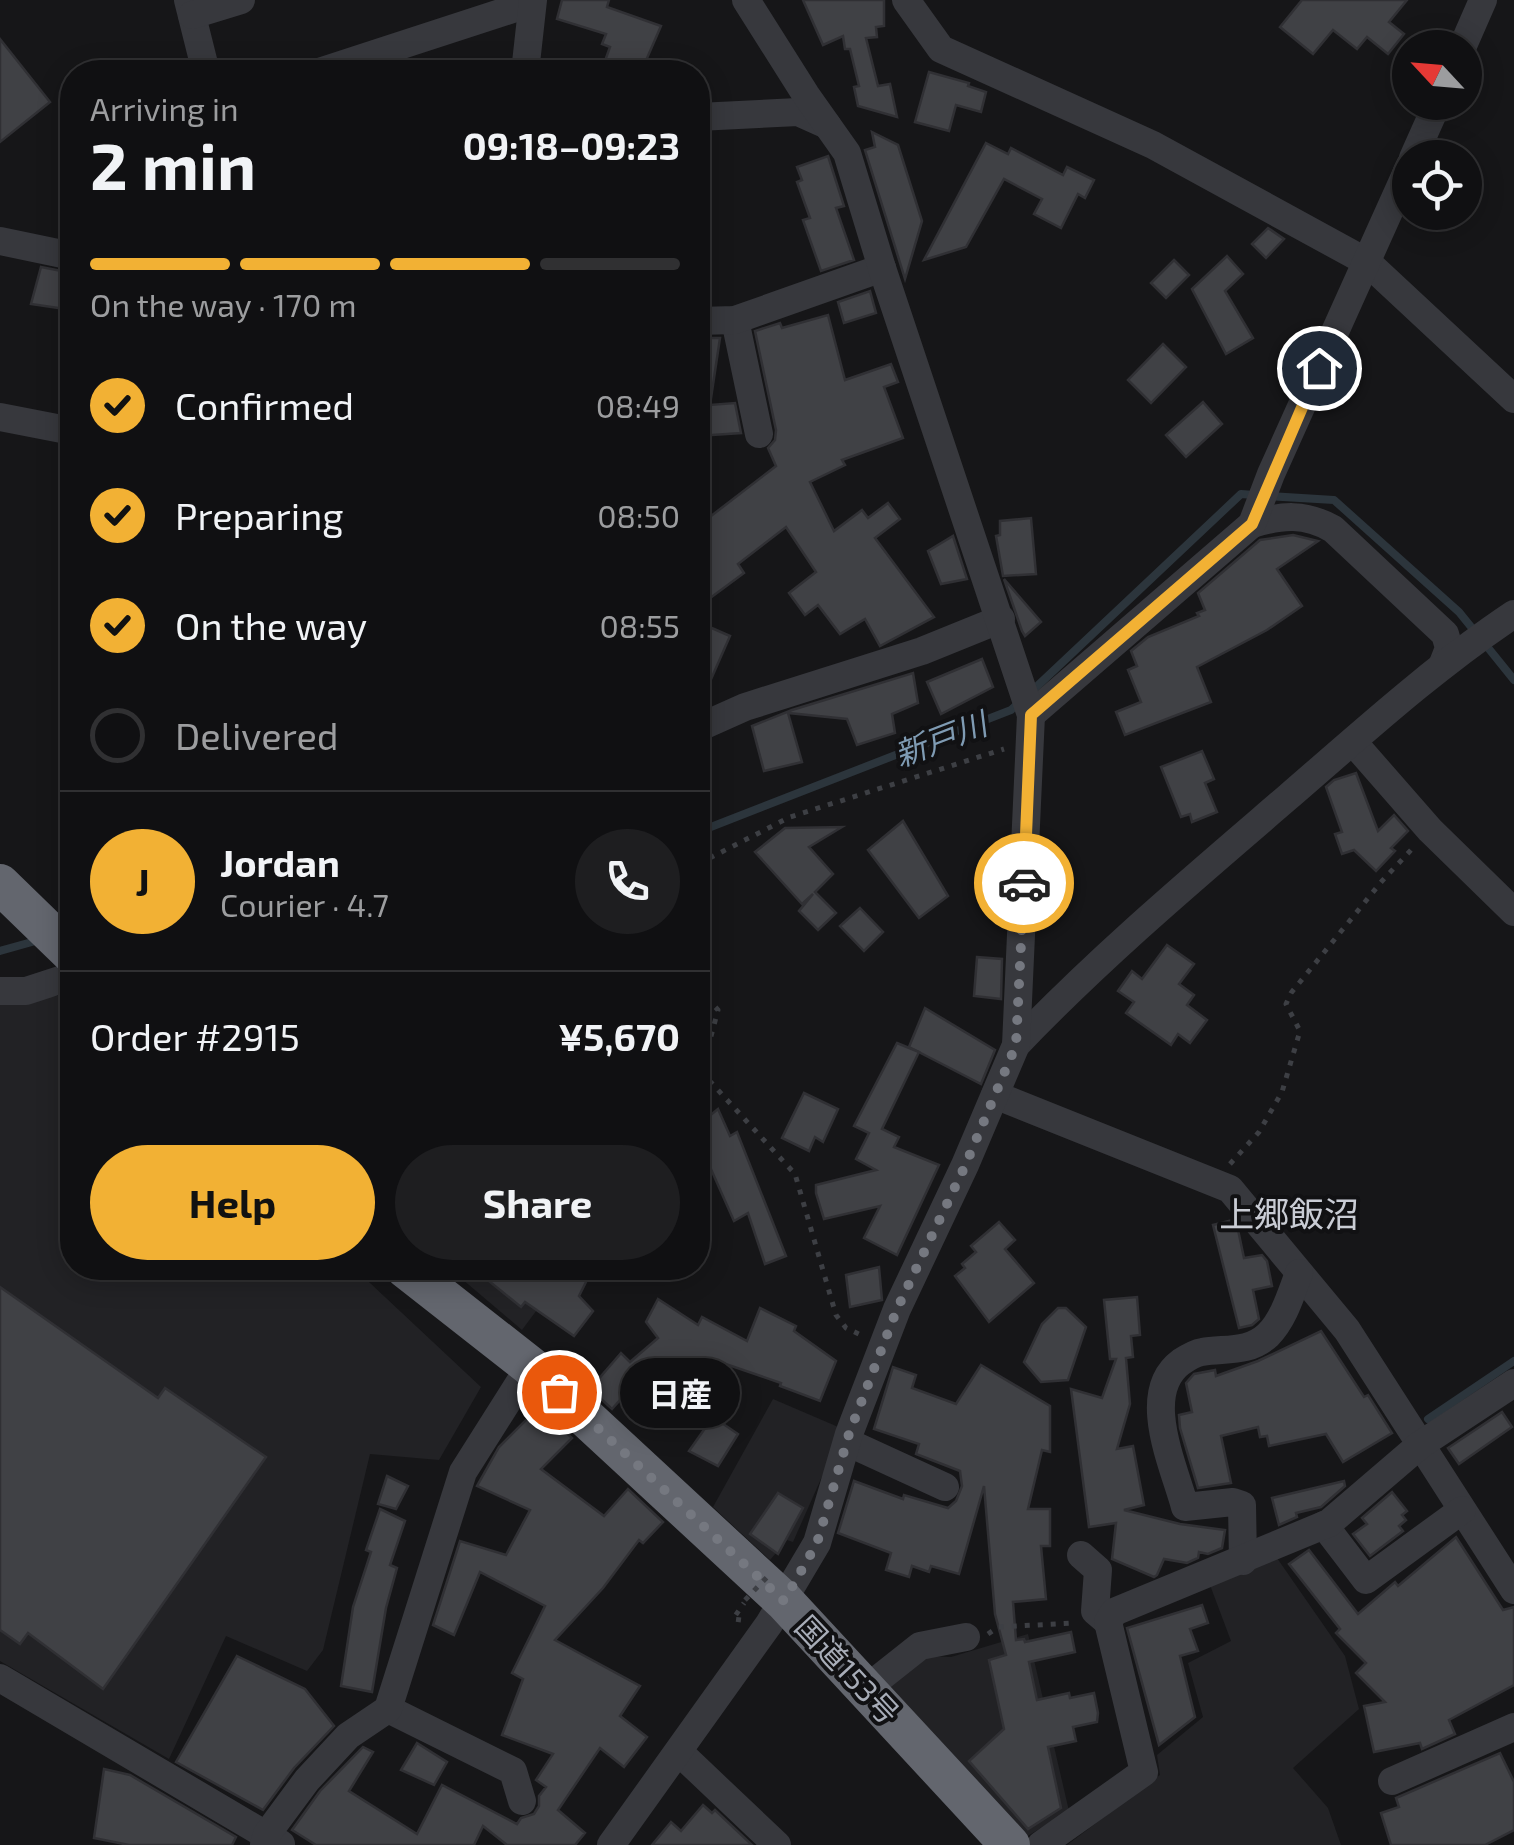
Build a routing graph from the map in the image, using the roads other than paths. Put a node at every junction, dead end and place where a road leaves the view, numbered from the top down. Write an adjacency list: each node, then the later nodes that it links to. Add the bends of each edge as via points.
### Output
1 (241, 0): 6 (street)
2 (746, 0): 12 (street)
3 (906, 0): 16 (street, via 940,48 1153,145)
4 (1484, 0): 7 (street)
5 (532, 2): 9 (street); 10 (street)
6 (190, 8): 8 (street)
7 (1470, 30)
8 (203, 60)
9 (356, 60)
10 (526, 60)
11 (710, 116): 12 (street, via 798,112)
12 (827, 125): 17 (street, via 848,153)
13 (1392, 206): 16 (street)
14 (0, 241): 15 (street)
15 (60, 254)
16 (1367, 262): 20 (street); 24 (street)
17 (882, 268): 18 (street); 25 (street)
18 (735, 320): 19 (street); 23 (street)
19 (710, 321)
20 (1514, 399)
21 (0, 417): 22 (street)
22 (60, 429)
23 (760, 434)
24 (1255, 518): 27 (street, via 1317,520 1333,529 1445,634); 28 (street)
25 (1001, 619): 28 (street); 29 (street)
26 (1502, 622): 27 (street)
27 (1453, 657): 30 (street)
28 (1030, 722): 36 (street)
29 (710, 723)
30 (1352, 742): 32 (street); 36 (street, via 1066,992)
31 (0, 884): 33 (highway)
32 (1514, 912)
33 (60, 942)
34 (60, 980): 35 (street)
35 (0, 992)
36 (1016, 1045): 37 (street)
37 (995, 1096): 38 (street, via 1230,1189); 42 (street, via 883,1345)
38 (1300, 1273): 43 (street, via 1347,1330); 48 (street, via 1270,1333 1239,1349 1198,1352 1160,1390 1159,1410 1185,1506 1242,1506)
39 (420, 1280): 40 (highway, 国道153号)
40 (530, 1366): 50 (highway, 国道153号); 55 (street, via 463,1472)
41 (1514, 1383): 43 (street)
42 (847, 1442): 44 (street); 50 (street, via 817,1543)
43 (1420, 1445): 45 (street); 46 (street)
44 (946, 1486)
45 (1462, 1510): 46 (street, via 1366,1580); 49 (street)
46 (1324, 1526): 48 (street)
47 (1080, 1555): 51 (street, via 1098,1570 1095,1611)
48 (1243, 1560): 51 (street, via 1114,1612)
49 (1514, 1590)
50 (770, 1591): 54 (highway, 国道153号); 57 (street)
51 (1106, 1622): 64 (street, via 1144,1772)
52 (971, 1639): 54 (street, via 920,1646)
53 (0, 1678): 60 (street)
54 (867, 1688): 63 (highway, 国道153号)
55 (388, 1709): 59 (street, via 513,1771); 60 (street, via 348,1736 308,1780)
56 (1514, 1727): 58 (street)
57 (679, 1752): 61 (street); 62 (street)
58 (1392, 1781)
59 (522, 1802)
60 (271, 1841)
61 (611, 1845)
62 (777, 1845)
63 (1010, 1845)
64 (1041, 1845)

